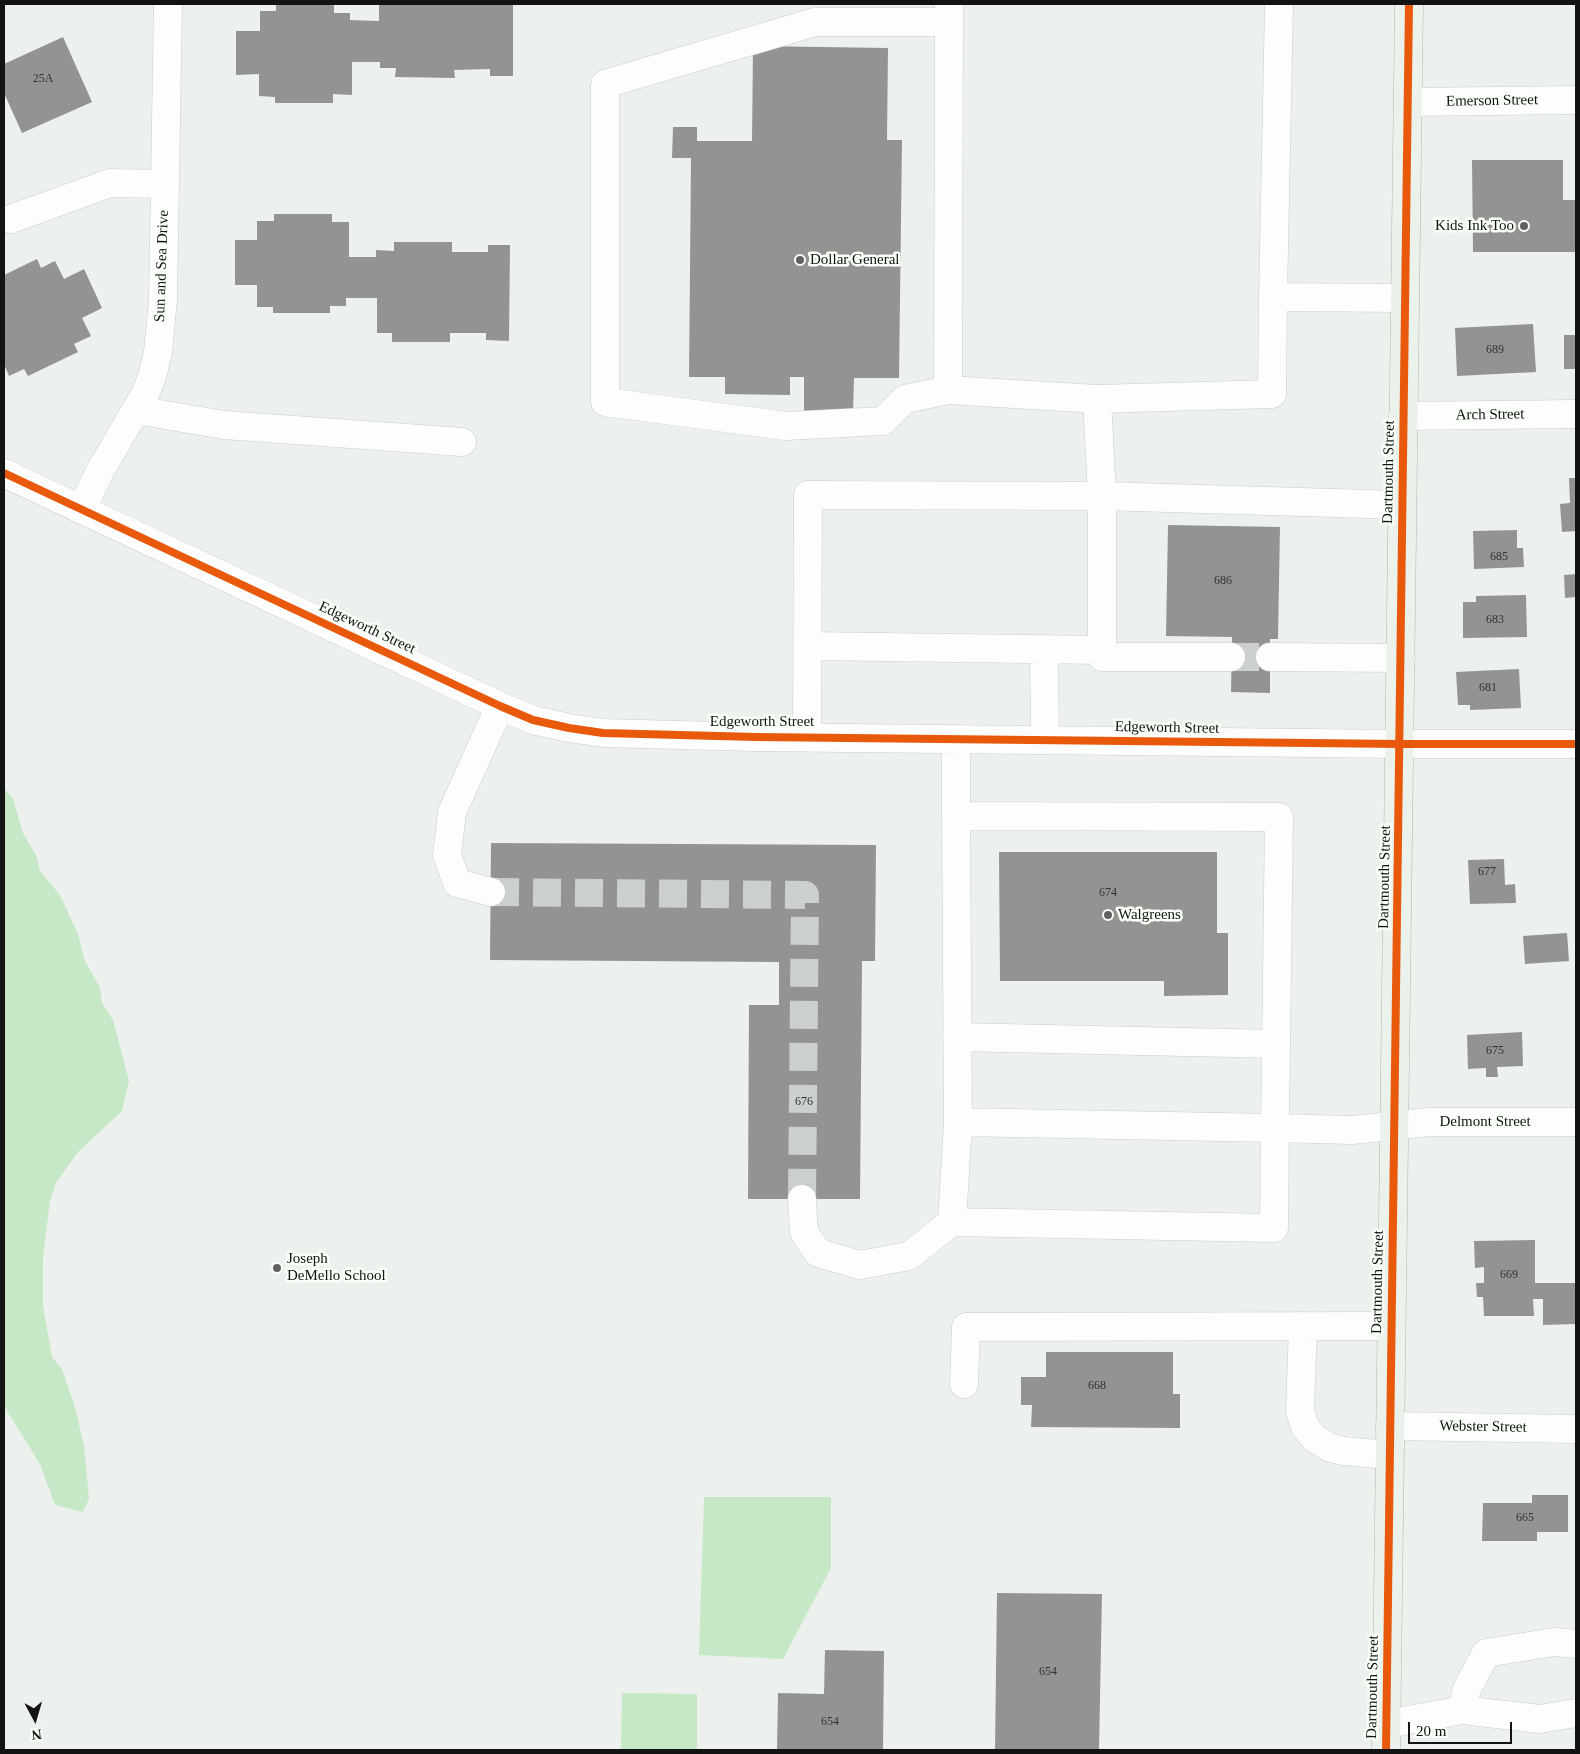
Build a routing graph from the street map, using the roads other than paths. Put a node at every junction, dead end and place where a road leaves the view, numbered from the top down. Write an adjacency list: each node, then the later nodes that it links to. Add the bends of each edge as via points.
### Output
1 (168, 4): 7 (street, Sun and Sea Drive)
2 (1279, 4): 9 (street)
3 (1409, 4): 6 (main road, Dartmouth Street)
4 (949, 13): 11 (street); 11 (street, via 815,22 605,84 604,402 786,426 883,421 905,399)
5 (1576, 100): 6 (street, Emerson Street)
6 (1408, 102): 10 (main road, Dartmouth Street)
7 (165, 184): 8 (street, via 110,183); 13 (street, Sun and Sea Drive, via 163,300 158,352 152,377)
8 (11, 219)
9 (1274, 297): 10 (street); 12 (street, via 1272,394)
10 (1404, 298): 15 (main road, Dartmouth Street)
11 (948, 390): 12 (street)
12 (1097, 399): 18 (street)
13 (136, 410): 16 (street, via 224,425); 20 (street, Sun and Sea Drive)
14 (1576, 414): 15 (street, Arch Street)
15 (1403, 416): 19 (main road, Dartmouth Street)
16 (462, 442)
17 (4, 474): 20 (street, Edgeworth Street)
18 (1102, 496): 19 (street); 21 (street, via 808,495); 23 (street)
19 (1402, 505): 26 (main road, Dartmouth Street)
20 (81, 510): 27 (street, Edgeworth Street)
21 (808, 646): 22 (street); 28 (street)
22 (1044, 650): 23 (street); 30 (street)
23 (1102, 654): 24 (street)
24 (1231, 657)
25 (1270, 657): 26 (street)
26 (1401, 658): 31 (main road, Dartmouth Street)
27 (500, 706): 28 (street, Edgeworth Street, via 533,720 603,733); 34 (street, via 452,812 447,855 457,883)
28 (807, 736): 29 (street, Edgeworth Street)
29 (956, 738): 30 (street, Edgeworth Street); 33 (street)
30 (1045, 740): 31 (street, Edgeworth Street)
31 (1400, 744): 32 (street, Edgeworth Street); 39 (main road, Dartmouth Street)
32 (1576, 744)
33 (964, 816): 35 (street); 36 (street, via 1279,817)
34 (491, 892)
35 (957, 1037): 36 (street); 37 (street)
36 (1276, 1044): 40 (street)
37 (958, 1122): 40 (street, Delmont Street); 42 (street)
38 (1576, 1122): 39 (street, Delmont Street)
39 (1395, 1124): 40 (street, Delmont Street, via 1352,1130); 44 (main road, Dartmouth Street)
40 (1275, 1128): 42 (street, via 1274,1228)
41 (802, 1199): 42 (street, via 804,1232 818,1253 860,1265 909,1256)
42 (952, 1222)
43 (1303, 1326): 44 (street); 45 (street, via 966,1327); 48 (street, via 1300,1412 1305,1427 1315,1439 1331,1448)
44 (1391, 1326): 46 (main road, Dartmouth Street)
45 (964, 1384)
46 (1390, 1426): 47 (street, Webster Street); 48 (main road, Dartmouth Street)
47 (1576, 1429)
48 (1389, 1455): 52 (main road, Dartmouth Street)
49 (1576, 1644): 50 (street, via 1554,1642 1486,1654 1466,1691)
50 (1463, 1710): 51 (street, via 1539,1719); 52 (street)
51 (1576, 1713)
52 (1386, 1737)

